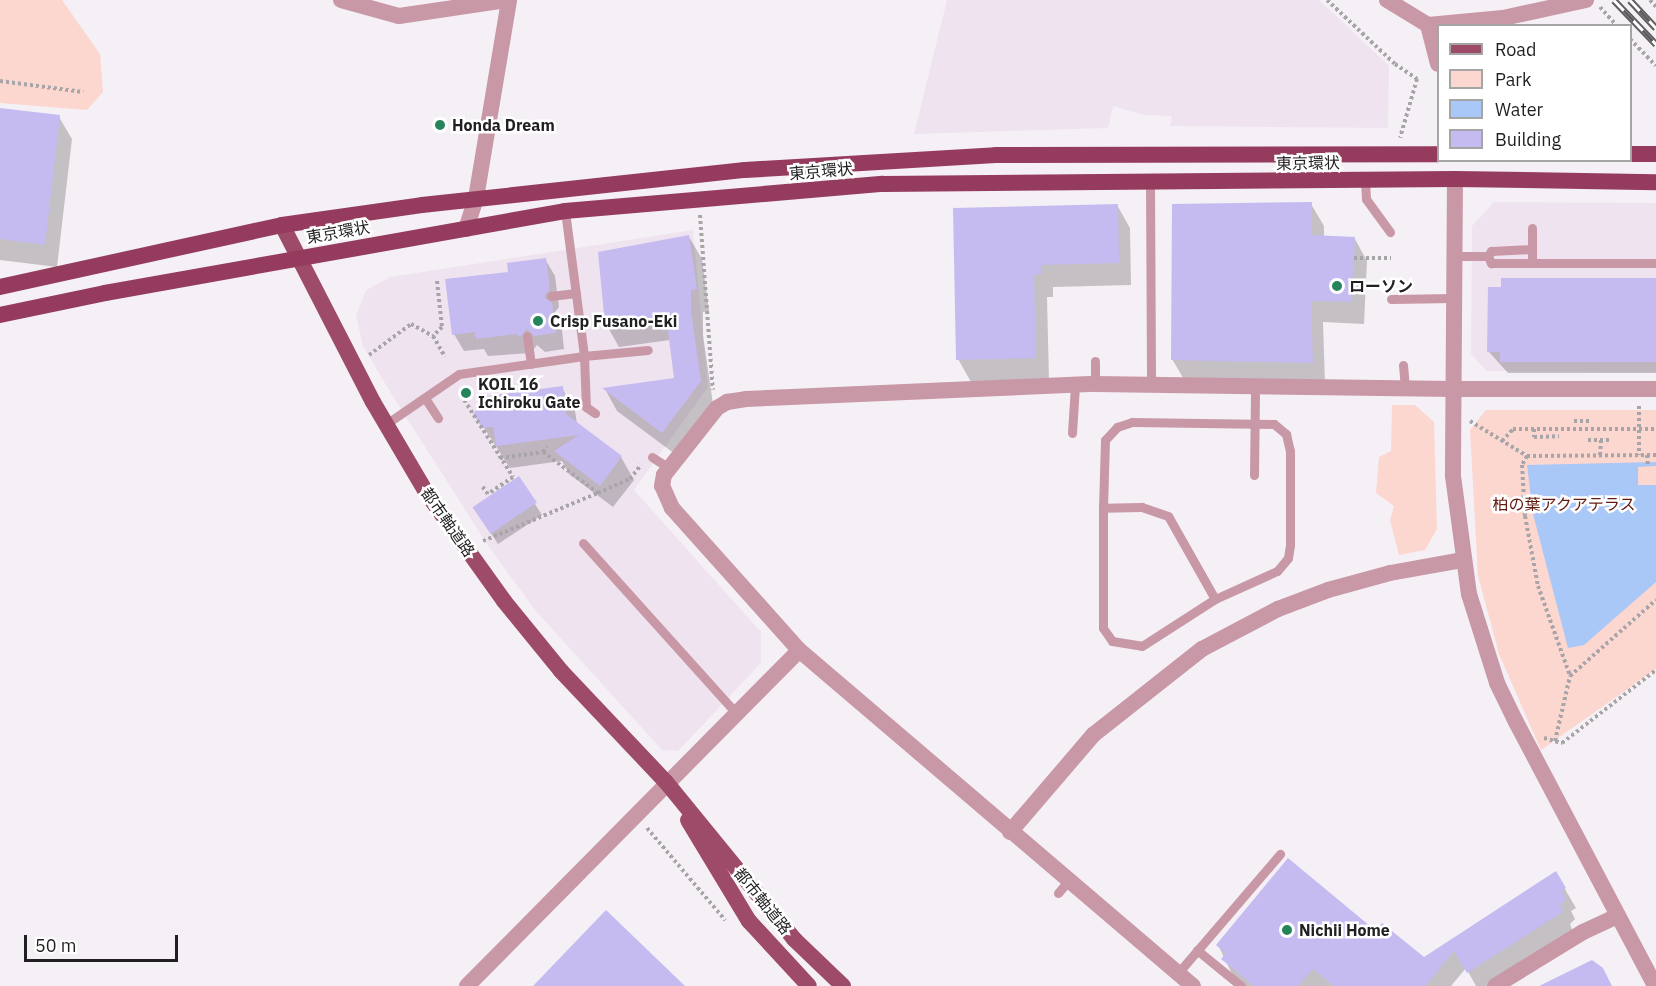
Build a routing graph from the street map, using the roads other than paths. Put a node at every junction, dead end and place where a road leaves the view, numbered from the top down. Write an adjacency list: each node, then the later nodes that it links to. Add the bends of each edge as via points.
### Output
1 (341, 0): 5 (street)
2 (508, 0): 5 (street); 17 (street)
3 (1387, 0): 8 (street)
4 (1586, 0): 7 (street, via 1503,18)
5 (400, 8)
6 (1437, 24): 8 (street)
7 (1439, 24)
8 (1428, 25): 9 (street)
9 (1437, 60)
10 (1437, 154): 17 (highway, 東京環状, via 996,155 745,170)
11 (1632, 154): 12 (highway)
12 (1656, 154)
13 (1455, 179): 14 (highway, 東京環状); 15 (highway, 東京環状); 24 (street)
14 (1365, 180): 16 (highway, 東京環状); 22 (lane, via 1366,199)
15 (1656, 182)
16 (1150, 183): 18 (highway, 東京環状, via 883,184); 42 (lane)
17 (476, 198): 19 (highway, 東京環状); 21 (street)
18 (565, 212): 21 (highway, 東京環状); 30 (lane)
19 (282, 225): 26 (main road, 都市軸道路); 29 (highway, 東京環状)
20 (1532, 228): 23 (lane)
21 (466, 229): 26 (highway, 東京環状)
22 (1390, 232)
23 (1532, 249): 25 (lane, via 1491,251); 27 (lane)
24 (1454, 256): 25 (lane); 32 (street)
25 (1488, 256): 27 (lane, via 1491,263)
26 (297, 258): 34 (highway, 東京環状); 51 (main road, 都市軸道路)
27 (1532, 263): 28 (lane)
28 (1656, 263)
29 (0, 287)
30 (576, 293): 31 (lane); 37 (lane)
31 (551, 296)
32 (1454, 298): 33 (lane); 46 (street)
33 (1391, 299)
34 (0, 315)
35 (527, 336): 39 (lane)
36 (648, 350): 37 (lane)
37 (584, 356): 39 (lane); 49 (lane, via 586,407)
38 (1095, 361): 41 (lane)
39 (531, 364): 48 (lane, via 459,374)
40 (1403, 365): 45 (lane)
41 (1095, 384): 42 (street); 43 (street)
42 (1151, 384): 44 (street)
43 (1075, 385): 53 (lane); 55 (street, via 727,402 708,417)
44 (1255, 387): 45 (street); 52 (lane)
45 (1405, 389): 46 (street)
46 (1453, 389): 47 (street); 59 (street, via 1453,476)
47 (1656, 389)
48 (425, 398): 50 (lane); 51 (lane)
49 (595, 413)
50 (438, 418)
51 (386, 424): 63 (main road, 都市軸道路, via 426,492 504,601 561,671)
52 (1254, 424): 56 (lane); 57 (lane, via 1132,422 1117,427 1106,440 1103,452); 60 (lane, via 1274,424 1286,434 1290,451 1288,558 1277,571)
53 (1072, 433)
54 (652, 456): 55 (lane)
55 (669, 468): 61 (street, via 662,486 672,508)
56 (1254, 475)
57 (1102, 508): 60 (lane, via 1143,507 1168,516); 60 (lane, via 1103,628 1112,641 1142,646)
58 (583, 543): 62 (lane)
59 (1462, 560): 64 (street, via 1390,573 1328,590 1278,609 1202,649 1093,735); 66 (street, via 1497,682)
60 (1215, 599)
61 (799, 650): 62 (street); 64 (street)
62 (736, 713): 63 (street)
63 (666, 782): 69 (street); 70 (main road, 都市軸道路, via 749,921); 71 (main road, 都市軸道路, via 794,939)
64 (1010, 832): 68 (street, via 1063,887)
65 (1280, 854): 67 (lane)
66 (1617, 916): 74 (street, via 1583,932); 75 (street)
67 (1197, 950): 68 (lane); 73 (lane)
68 (1178, 973): 72 (street)
69 (469, 985)
70 (809, 986)
71 (843, 986)
72 (1193, 986)
73 (1241, 986)
74 (1495, 986)
75 (1655, 986)

